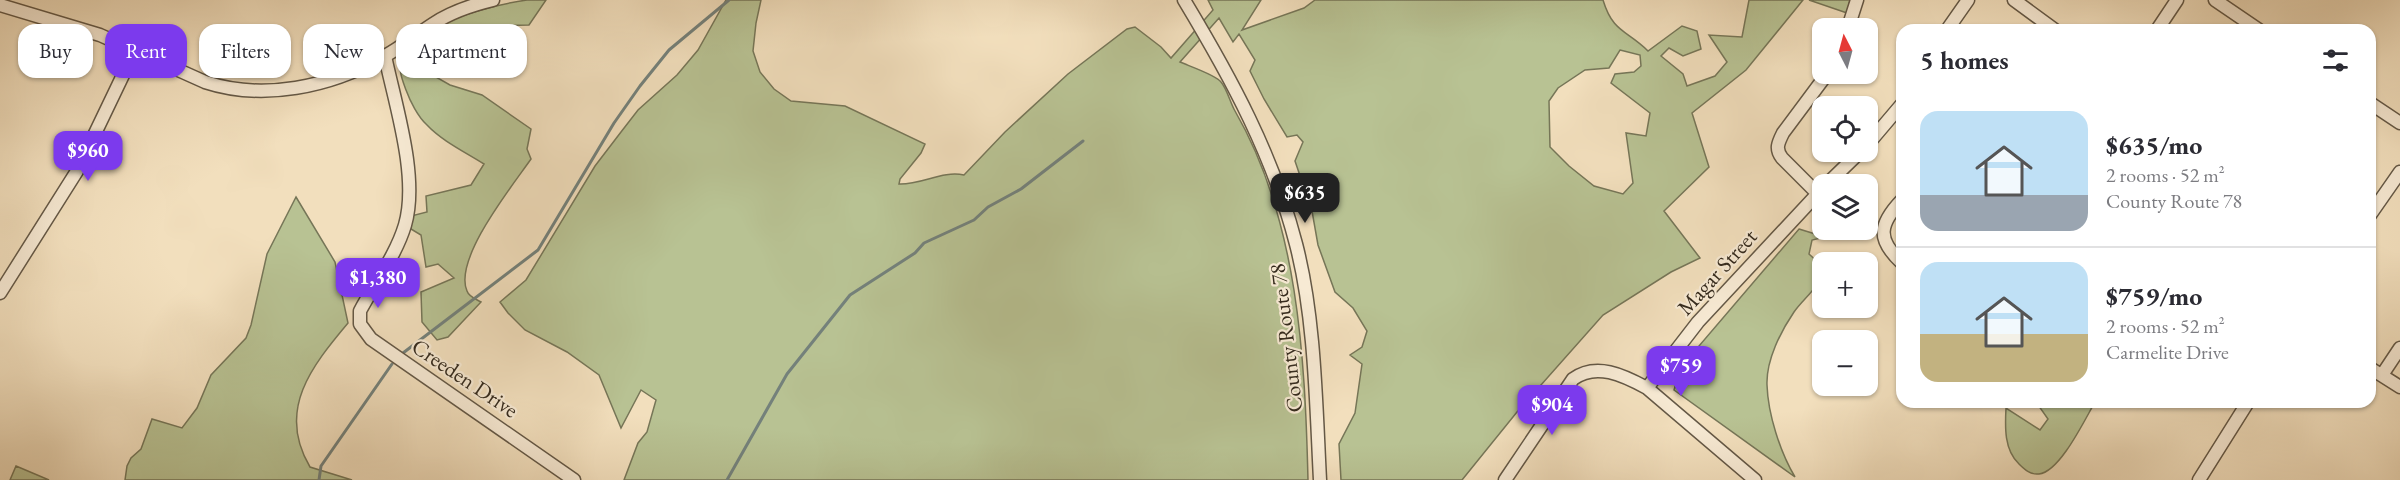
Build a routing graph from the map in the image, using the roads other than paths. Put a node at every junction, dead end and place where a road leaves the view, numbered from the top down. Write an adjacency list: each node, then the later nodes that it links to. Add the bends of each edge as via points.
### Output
1 (493, 0): 15 (street, via 448,15)
2 (1184, 0): 39 (street, County Route 78, via 1221,61 1262,142 1293,234 1307,309)
3 (1857, 0): 9 (street)
4 (1968, 0): 10 (street)
5 (2014, 0): 11 (street)
6 (2177, 0): 12 (street)
7 (2215, 0): 13 (street)
8 (0, 5): 14 (street)
9 (1851, 18)
10 (1951, 24)
11 (2047, 24)
12 (2161, 24)
13 (2250, 24)
14 (105, 37)
15 (385, 56): 16 (street, via 364,68 292,88 222,88); 38 (street, Creeden Drive, via 406,161 408,205 400,237 360,311 360,324 371,339)
16 (187, 74)
17 (122, 78): 31 (street, via 77,171)
18 (1820, 84): 26 (street, via 1778,144 1782,158)
19 (2376, 107): 21 (street)
20 (1896, 111): 22 (street)
21 (2400, 123)
22 (1878, 132)
23 (1850, 162): 25 (street, Magar Street)
24 (2400, 172): 29 (street)
25 (1837, 174)
26 (1812, 181)
27 (1812, 200): 36 (street, Magar Street, via 1698,322)
28 (1896, 206): 30 (street, via 1888,215 1883,235)
29 (2376, 206)
30 (1896, 258)
31 (0, 293)
32 (2400, 348): 34 (street)
33 (2376, 372): 34 (street)
34 (2382, 375): 35 (street)
35 (2400, 387)
36 (1647, 388): 40 (street, via 1604,371 1584,372 1573,379); 41 (street)
37 (2244, 408): 42 (street)
38 (574, 480)
39 (1320, 480)
40 (1505, 480)
41 (1755, 480)
42 (2199, 480)

